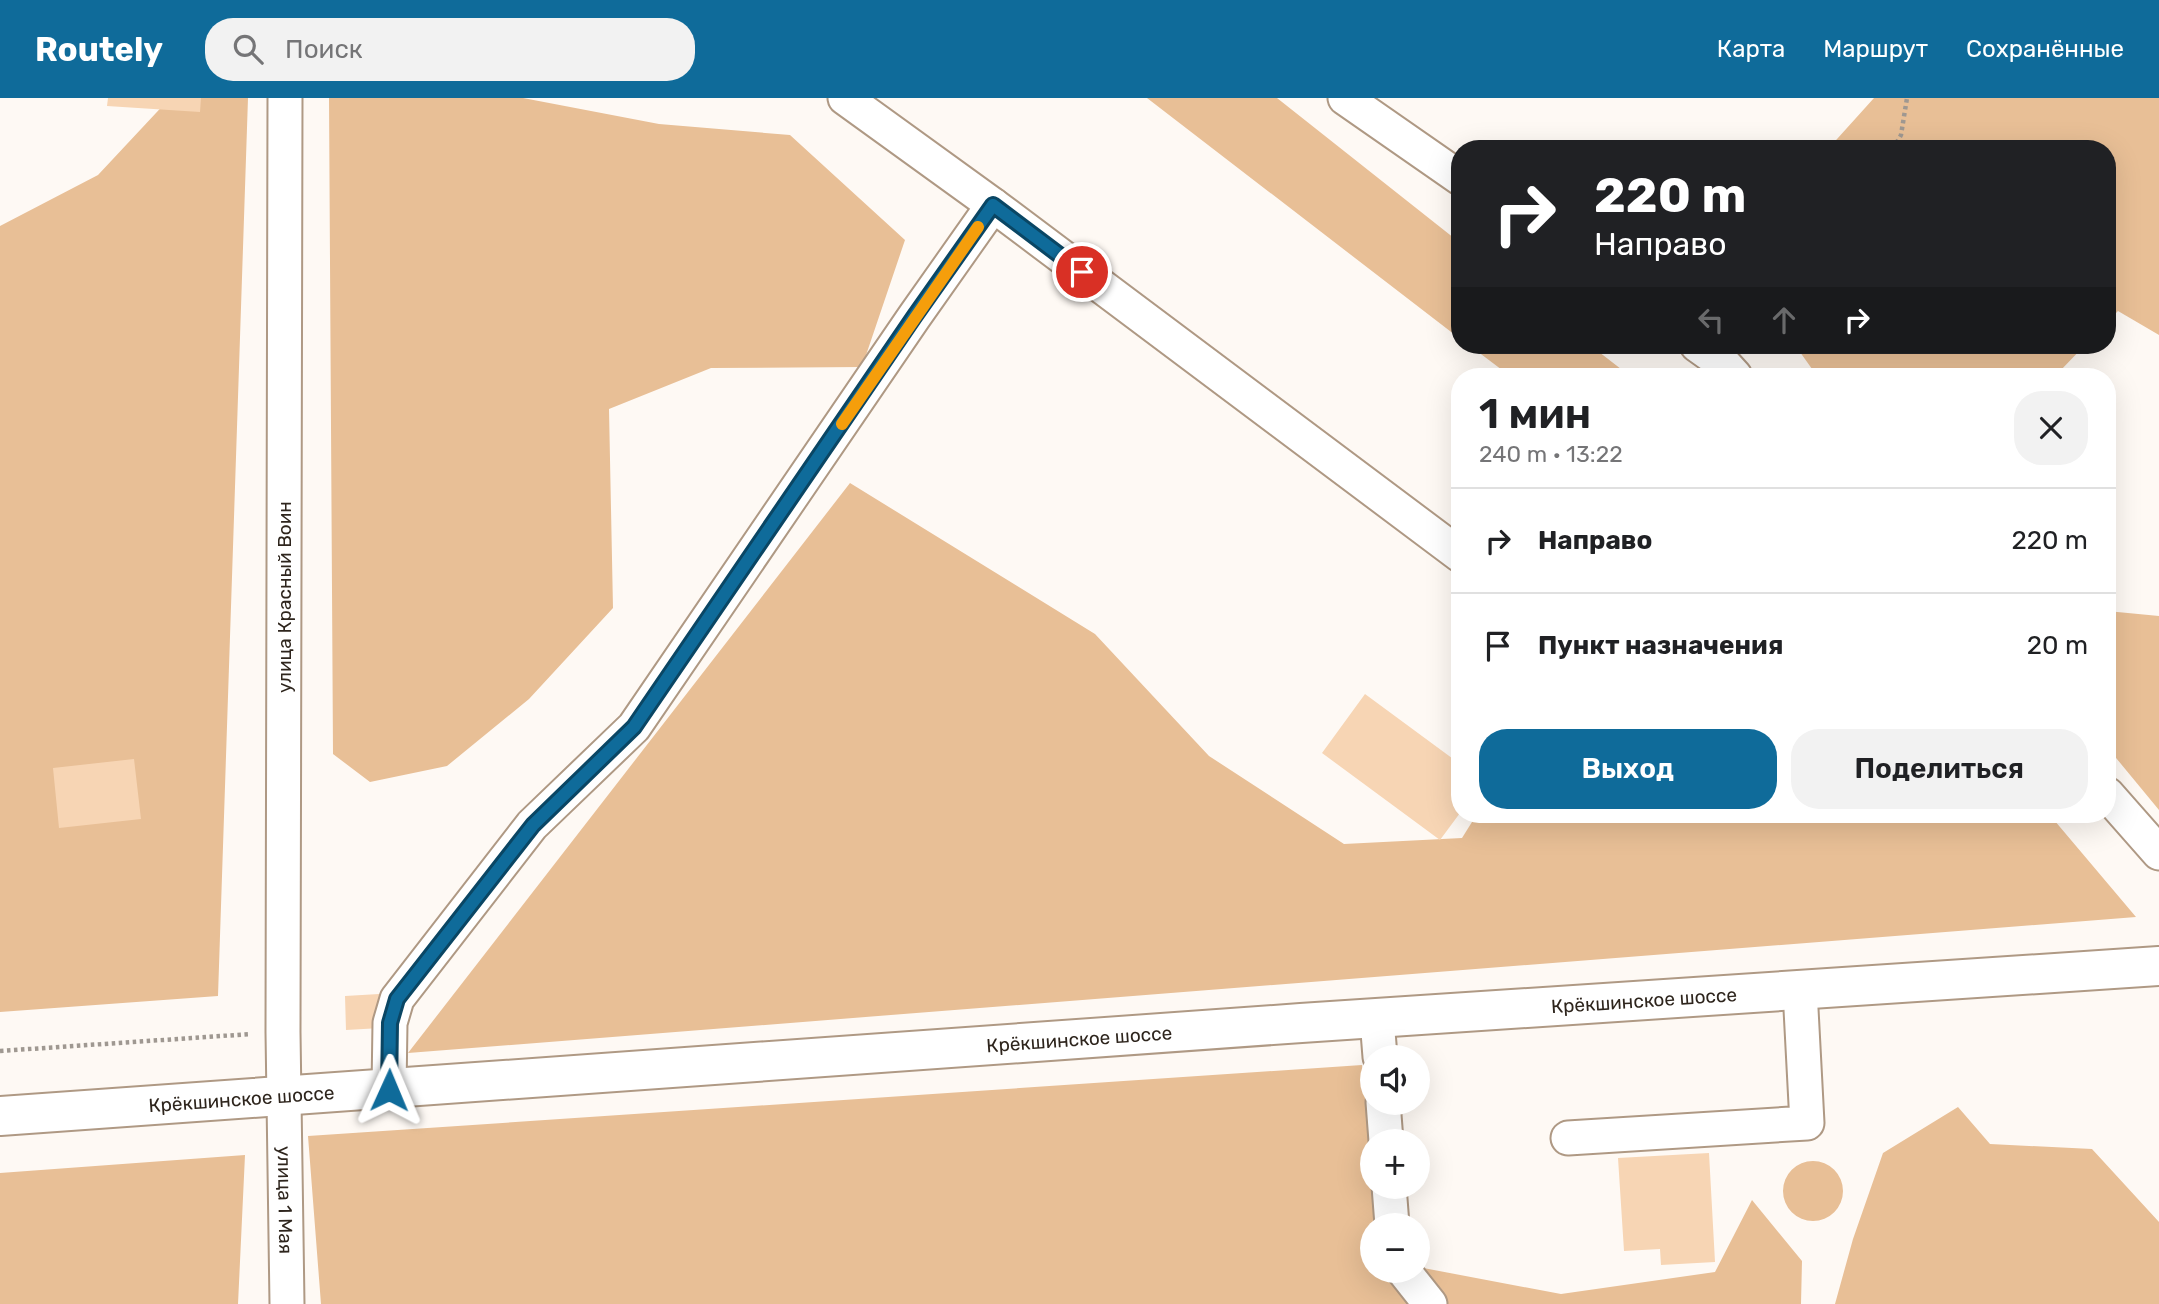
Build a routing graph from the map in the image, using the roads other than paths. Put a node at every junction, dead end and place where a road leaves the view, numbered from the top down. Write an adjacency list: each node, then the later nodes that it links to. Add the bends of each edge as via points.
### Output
1 (285, 98): 16 (street, улица Красный Воин)
2 (845, 98): 5 (street)
3 (1345, 98): 4 (street)
4 (1451, 172)
5 (993, 205): 8 (street); 15 (street, via 634,727 526,832 397,999 390,1023)
6 (1710, 354): 7 (street)
7 (1728, 368)
8 (1451, 548)
9 (2116, 804): 10 (street)
10 (2159, 853)
11 (2159, 966): 12 (main road, Крёкшинское шоссе)
12 (1800, 990): 13 (main road, Крёкшинское шоссе); 18 (street, via 1807,1123)
13 (1377, 1018): 14 (street); 15 (main road, Крёкшинское шоссе)
14 (1379, 1045)
15 (389, 1090): 16 (main road, Крёкшинское шоссе)
16 (284, 1097): 17 (main road, Крёкшинское шоссе); 20 (street, улица 1 Мая)
17 (0, 1116)
18 (1569, 1138)
19 (1413, 1283): 21 (street)
20 (287, 1304)
21 (1430, 1304)

